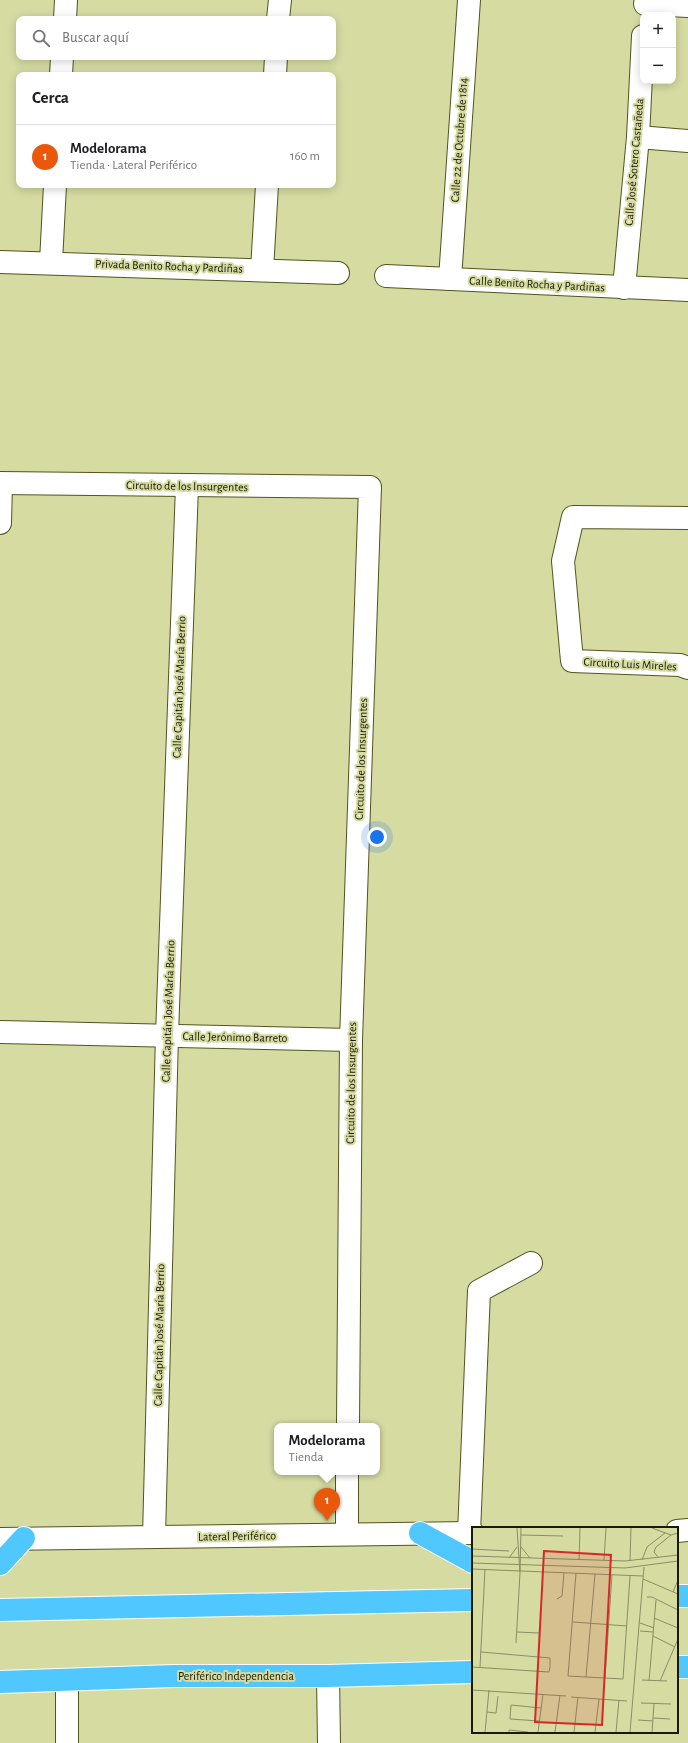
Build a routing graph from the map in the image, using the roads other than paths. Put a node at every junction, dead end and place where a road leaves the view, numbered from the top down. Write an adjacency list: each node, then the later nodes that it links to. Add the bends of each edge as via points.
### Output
1 (66, 0): 6 (street)
2 (280, 0): 7 (street)
3 (469, 0): 22 (street, Calle 22 de Octubre de 1814)
4 (645, 6): 5 (street)
5 (688, 6)
6 (64, 16)
7 (278, 16)
8 (642, 48): 13 (street, Calle José Sotero Castañeda)
9 (62, 60): 11 (street)
10 (276, 60): 12 (street)
11 (61, 72)
12 (275, 72)
13 (638, 137): 14 (street); 23 (street, Calle José Sotero Castañeda)
14 (688, 141)
15 (55, 188): 18 (street)
16 (267, 188): 19 (street)
17 (0, 262): 18 (street, Privada Benito Rocha y Pardiñas)
18 (51, 262): 19 (street, Privada Benito Rocha y Pardiñas)
19 (262, 270): 20 (street, Privada Benito Rocha y Pardiñas)
20 (338, 273)
21 (386, 276): 22 (street, Calle Benito Rocha y Pardiñas)
22 (450, 279): 23 (street, Calle Benito Rocha y Pardiñas)
23 (624, 288): 24 (street, Calle Benito Rocha y Pardiñas)
24 (688, 290)
25 (1, 483): 26 (street, Circuito de los Insurgentes); 28 (street)
26 (187, 486): 31 (street, Calle Capitán José María Berrio); 32 (street, Circuito de los Insurgentes, via 370,487)
27 (688, 518): 29 (street, Circuito Luis Mireles, via 573,517 563,561 572,661 680,665)
28 (0, 523)
29 (688, 668)
30 (0, 1032): 31 (street, Calle Jerónimo Barreto)
31 (167, 1035): 32 (street, Calle Jerónimo Barreto); 41 (street, Calle Capitán José María Berrio)
32 (351, 1040): 34 (street, Circuito de los Insurgentes)
33 (531, 1263): 39 (street, via 479,1291)
34 (348, 1423)
35 (348, 1475): 40 (street)
36 (688, 1530): 37 (street)
37 (678, 1531)
38 (420, 1533): 39 (street, Lateral Periférico); 40 (street, Lateral Periférico); 44 (highway)
39 (471, 1533)
40 (347, 1534): 41 (street, Lateral Periférico)
41 (154, 1537): 42 (street, Lateral Periférico)
42 (24, 1538): 43 (street, Lateral Periférico); 45 (highway)
43 (0, 1539)
44 (472, 1561)
45 (0, 1564)
46 (472, 1600): 47 (highway)
47 (0, 1610)
48 (472, 1672): 49 (highway, Periférico Independencia)
49 (328, 1676): 50 (highway, Periférico Independencia, via 174,1676); 53 (street)
50 (67, 1681): 51 (highway, Periférico Independencia); 52 (street)
51 (0, 1682)
52 (67, 1743)
53 (329, 1743)

